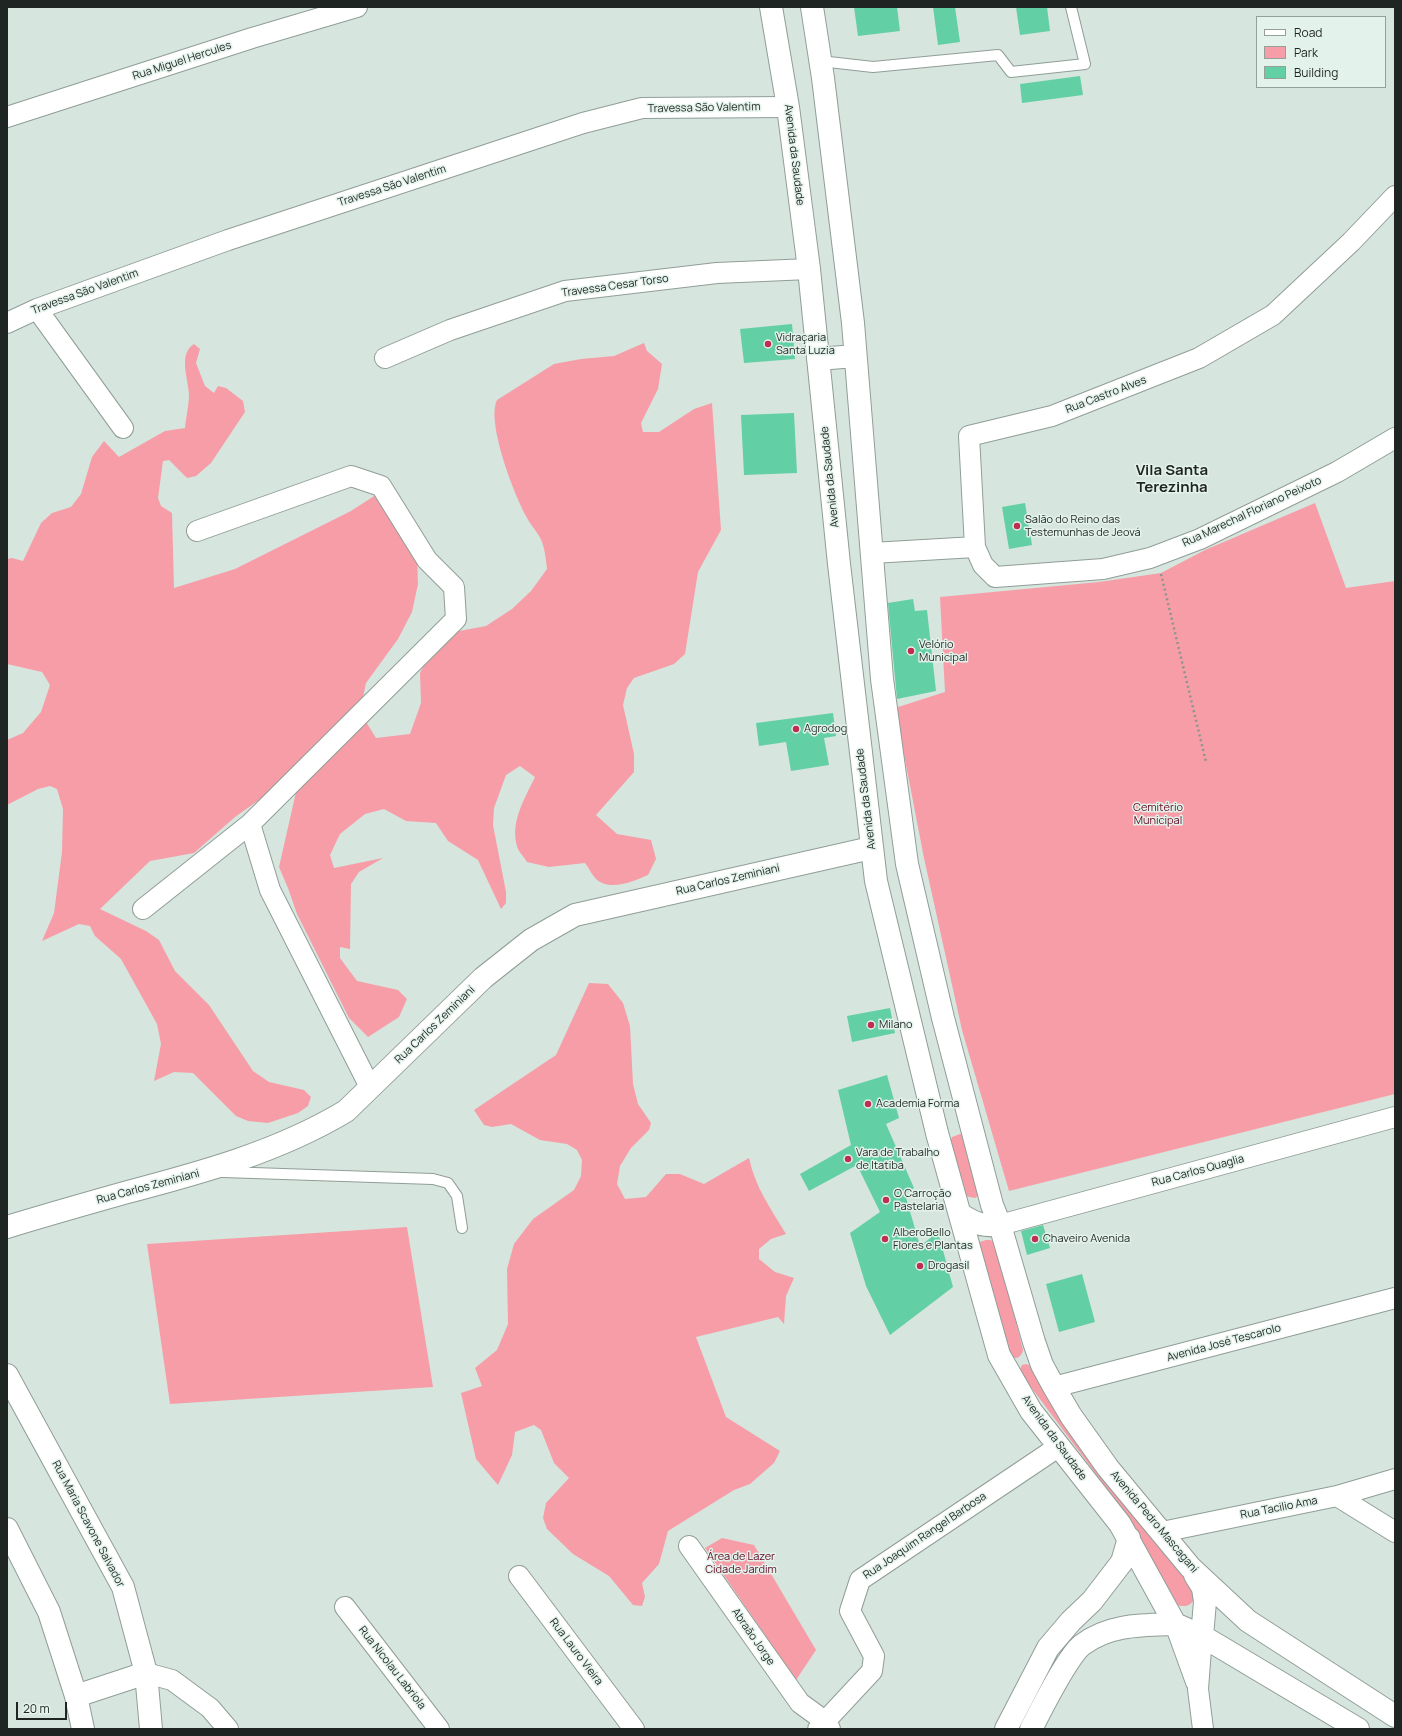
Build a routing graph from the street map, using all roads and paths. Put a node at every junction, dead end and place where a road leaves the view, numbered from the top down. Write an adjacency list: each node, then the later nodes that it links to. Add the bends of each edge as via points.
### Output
1 (357, 7): 7 (street, Rua Miguel Hercules)
2 (771, 7): 6 (main road, Avenida da Saudade)
3 (812, 7): 5 (main road)
4 (1071, 7): 5 (lane, via 1084,64 1011,72 998,56 872,67)
5 (820, 61): 12 (main road)
6 (788, 107): 9 (main road, Avenida da Saudade); 10 (street, Travessa São Valentim, via 642,108 583,123 228,240)
7 (7, 117)
8 (1395, 196): 18 (street, Rua Castro Alves, via 1351,242 1273,315 1199,358 1052,416 969,436)
9 (809, 269): 13 (street, Travessa Cesar Torso, via 717,273 565,291 450,330); 14 (main road, Avenida da Saudade)
10 (37, 309): 11 (street, Travessa São Valentim); 15 (street)
11 (7, 322)
12 (855, 356): 14 (main road); 19 (main road)
13 (385, 358)
14 (818, 359): 23 (main road, Avenida da Saudade)
15 (123, 428)
16 (1395, 438): 18 (street, Rua Marechal Floriano Peixoto, via 1337,472 1200,539 1150,558 1102,569 995,577 983,564)
17 (197, 531): 22 (street, via 351,476 381,486 427,560 454,587 456,619)
18 (975, 547): 19 (street)
19 (872, 554): 25 (main road, via 882,679 907,864)
20 (1161, 573): 21 (path)
21 (1206, 762)
22 (250, 824): 24 (street); 27 (street, via 270,890)
23 (872, 848): 26 (main road, Avenida da Saudade, via 876,881); 27 (main road, Rua Carlos Zeminiani, via 575,915 531,940 483,978)
24 (143, 909)
25 (956, 1066): 26 (main road, via 944,1073 933,1074); 29 (main road)
26 (922, 1069): 30 (main road, Avenida da Saudade)
27 (370, 1088): 31 (main road, Rua Carlos Zeminiani, via 346,1111 320,1126)
28 (1395, 1117): 33 (street, Rua Carlos Quaglia)
29 (971, 1124): 30 (main road, via 958,1122 946,1126); 33 (main road)
30 (937, 1133): 32 (main road, Avenida da Saudade)
31 (204, 1172): 34 (main road, Rua Carlos Zeminiani); 35 (lane, via 433,1179 448,1183 457,1196)
32 (960, 1214): 33 (main road, via 984,1226); 39 (main road, Avenida da Saudade, via 999,1355 1031,1411)
33 (1000, 1226): 38 (main road, via 1034,1342)
34 (7, 1227)
35 (462, 1228)
36 (1395, 1298): 38 (street, Avenida José Tescarolo)
37 (7, 1375): 52 (main road, Rua Maria Scavone Salvador, via 124,1587)
38 (1054, 1387): 43 (main road, Avenida Pedro Mascagani, via 1108,1468)
39 (1058, 1447): 45 (main road, Avenida da Saudade); 56 (street, Rua Joaquim Rangel Barbosa, via 860,1580 850,1611 874,1656 872,1671)
40 (1395, 1479): 41 (street, Rua Tacilio Ama)
41 (1337, 1496): 43 (street, Rua Tacilio Ama); 44 (street)
42 (7, 1529): 54 (main road, via 49,1612)
43 (1162, 1532): 47 (main road, Avenida Pedro Mascagani)
44 (1395, 1532)
45 (1129, 1538): 50 (main road, Avenida da Saudade); 62 (main road, via 1122,1562 1092,1602 1071,1621 1048,1648)
46 (688, 1546): 56 (street, Abraão Jorge, via 800,1703)
47 (1190, 1567): 51 (main road, via 1204,1588); 55 (main road, Avenida Pedro Mascagani, via 1248,1621)
48 (518, 1576): 61 (street, Rua Lauro Vieira)
49 (345, 1607): 60 (street, Rua Nicolau Labriola)
50 (1175, 1624): 51 (main road); 53 (street); 63 (main road, via 1136,1625 1114,1629 1080,1646 1067,1664)
51 (1202, 1636): 53 (street); 65 (main road)
52 (146, 1673): 54 (main road); 58 (main road, Rua Maria Scavone Salvador); 59 (street, via 172,1680 210,1708)
53 (1198, 1689): 64 (street)
54 (76, 1696): 57 (main road)
55 (1395, 1716)
56 (824, 1727)
57 (83, 1729)
58 (151, 1729)
59 (228, 1729)
60 (439, 1729)
61 (634, 1729)
62 (1006, 1729)
63 (1031, 1729)
64 (1203, 1729)
65 (1358, 1729)

